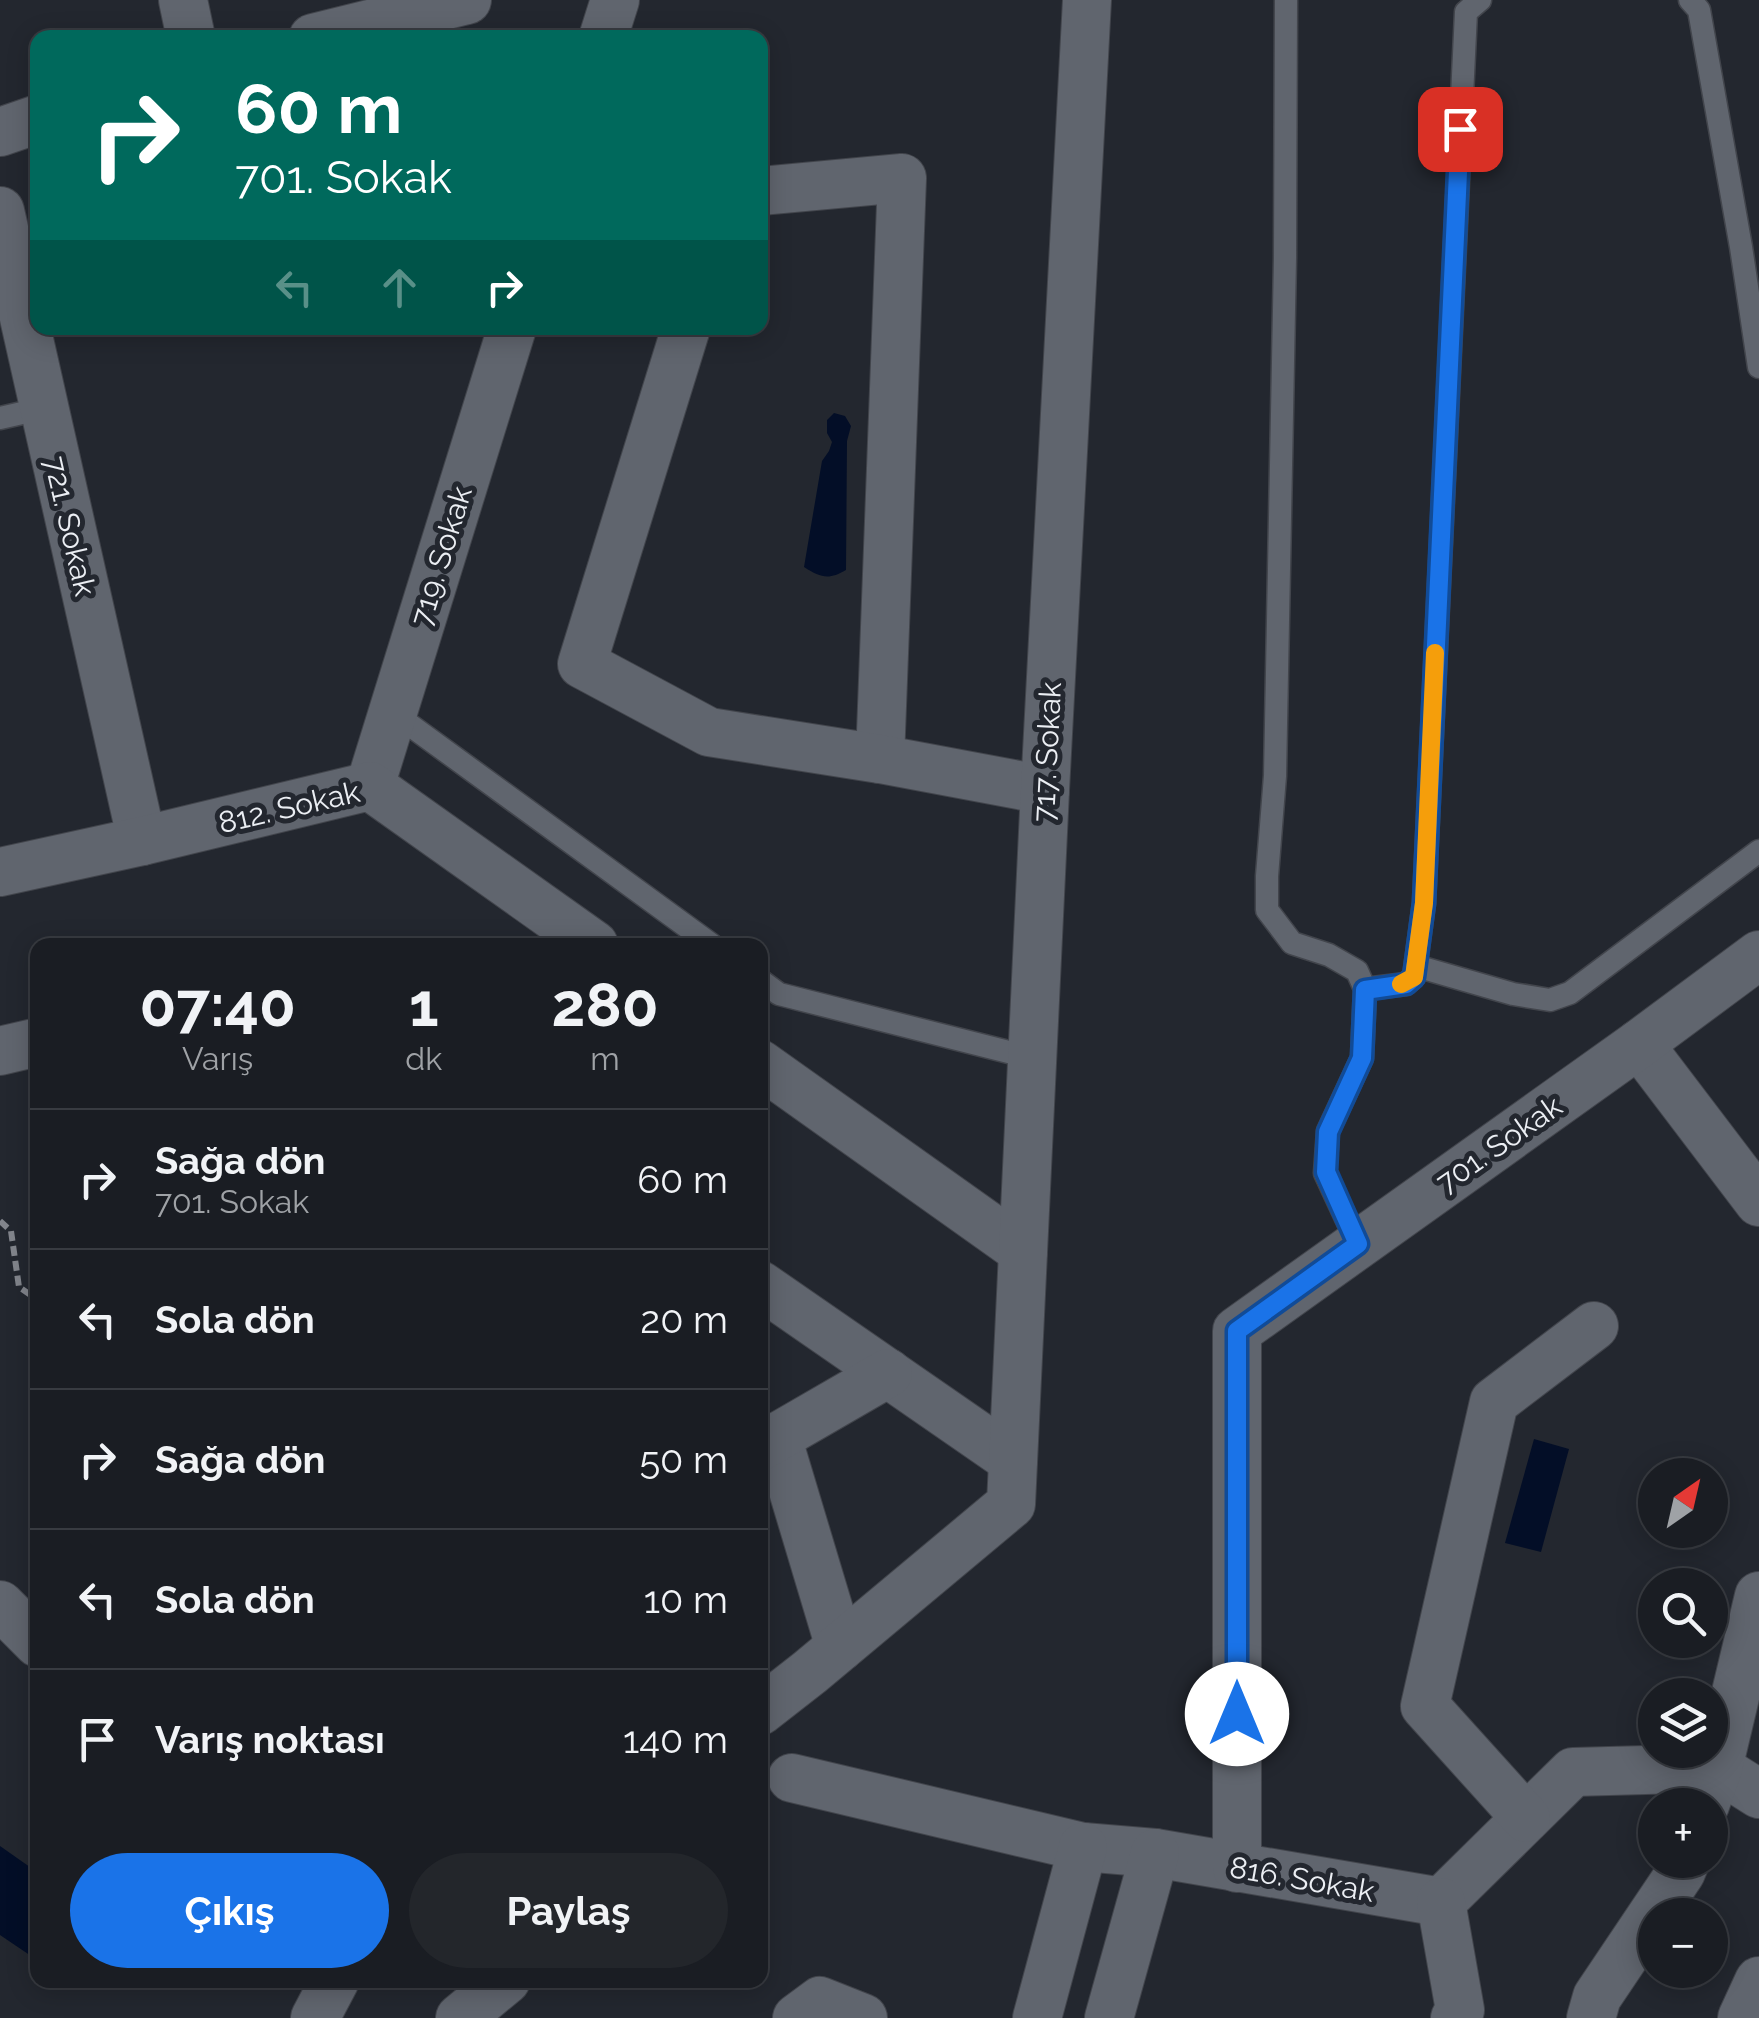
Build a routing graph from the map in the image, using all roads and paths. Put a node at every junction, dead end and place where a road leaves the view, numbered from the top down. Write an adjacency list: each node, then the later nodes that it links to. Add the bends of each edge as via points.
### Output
1 (183, 0): 8 (street)
2 (467, 0): 9 (street)
3 (615, 0): 10 (street)
4 (1087, 0): 22 (street, 717. Sokak)
5 (1286, 0): 31 (lane, via 1277,696 1267,910 1292,943 1357,970)
6 (1480, 0): 29 (lane, via 1466,12)
7 (1690, 0): 17 (lane, via 1699,10)
8 (190, 30)
9 (345, 30)
10 (606, 30)
11 (30, 122): 12 (street)
12 (0, 132)
13 (768, 190): 20 (street, via 902,178)
14 (0, 211): 18 (street, 721. Sokak)
15 (510, 335): 19 (street, 719. Sokak)
16 (684, 335): 20 (street, via 582,664 710,732)
17 (1759, 367)
18 (22, 413): 23 (street, 721. Sokak)
19 (392, 712): 21 (street, 719. Sokak); 27 (lane)
20 (880, 759): 22 (street)
21 (370, 786): 23 (street, 812. Sokak); 26 (street, 812. Sokak)
22 (1045, 790): 35 (street, 717. Sokak)
23 (142, 841): 25 (street, 812. Sokak)
24 (1759, 852): 29 (lane, via 1570,993 1550,1000)
25 (0, 872)
26 (584, 938)
27 (702, 938)
28 (1759, 955): 33 (street, 701. Sokak)
29 (1416, 966): 31 (lane, via 1406,984)
30 (768, 986): 35 (lane)
31 (1365, 990): 40 (lane, via 1362,1058 1328,1132 1326,1172)
32 (30, 1044): 34 (street)
33 (1638, 1044): 37 (street); 40 (street, 701. Sokak)
34 (0, 1051)
35 (1032, 1058): 41 (street, 717. Sokak)
36 (768, 1070): 41 (street)
37 (1742, 1161): 38 (street)
38 (1759, 1202)
39 (0, 1221): 43 (path, via 11,1232 19,1287)
40 (1358, 1244): 59 (street, 701. Sokak, via 1237,1331)
41 (1023, 1251): 47 (street, 717. Sokak)
42 (768, 1292): 45 (street)
43 (30, 1295)
44 (1594, 1326): 56 (street, via 1494,1402 1425,1706)
45 (888, 1374): 46 (street); 47 (street)
46 (769, 1442): 51 (street)
47 (1012, 1482): 51 (street)
48 (1759, 1596): 54 (street)
49 (0, 1605): 50 (street)
50 (30, 1635)
51 (840, 1647): 52 (street)
52 (768, 1705): 53 (street)
53 (776, 1783): 57 (street, 816. Sokak)
54 (1712, 1786): 55 (street); 56 (street, via 1573,1772)
55 (1759, 1794)
56 (1526, 1818): 61 (street)
57 (1083, 1847): 58 (street, 816. Sokak); 69 (street)
58 (1155, 1854): 59 (street, 816. Sokak); 70 (street)
59 (1237, 1868): 61 (street, 816. Sokak)
60 (1677, 1878): 72 (street, via 1597,1997)
61 (1440, 1902): 71 (street, via 1460,2010)
62 (1759, 1981): 73 (street)
63 (331, 1988): 65 (street)
64 (496, 1988): 66 (street)
65 (315, 2018)
66 (460, 2018)
67 (797, 2018): 68 (street, via 820,2000)
68 (863, 2018)
69 (1037, 2018)
70 (1108, 2018)
71 (1455, 2018)
72 (1591, 2018)
73 (1742, 2018)

